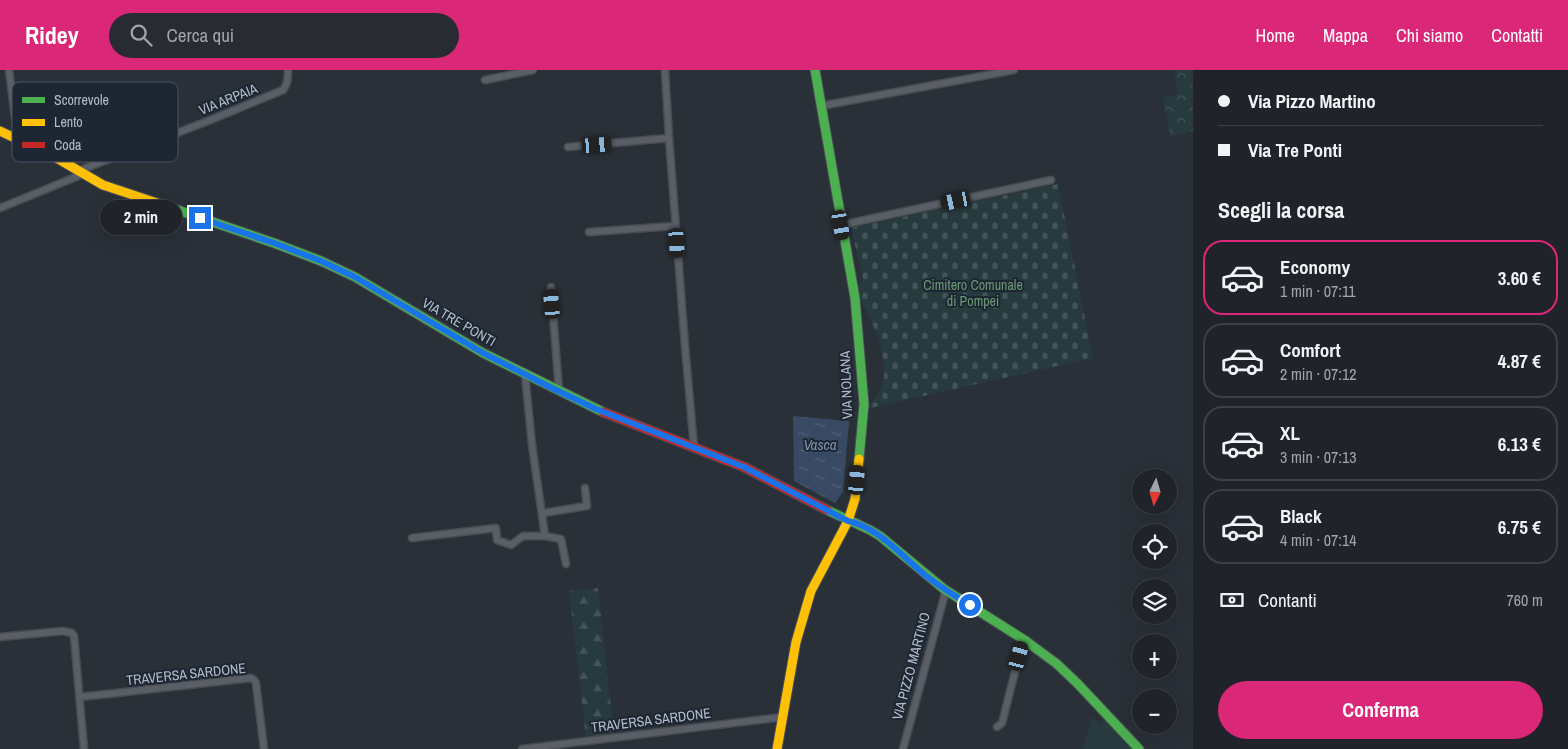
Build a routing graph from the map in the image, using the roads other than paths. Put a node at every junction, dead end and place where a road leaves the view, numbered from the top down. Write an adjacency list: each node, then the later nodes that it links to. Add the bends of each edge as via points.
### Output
1 (9, 70): 8 (street)
2 (288, 70): 11 (street, VIA ARPAIA, via 283,90)
3 (533, 70): 7 (street)
4 (664, 70): 13 (street)
5 (815, 70): 9 (street, VIA NOLANA)
6 (1014, 70): 9 (street)
7 (485, 80)
8 (12, 93)
9 (822, 106): 20 (street, VIA NOLANA)
10 (0, 130): 12 (street, VIA TRE PONTI)
11 (178, 133)
12 (12, 137)
13 (669, 138): 14 (street); 21 (street)
14 (568, 147)
15 (63, 162): 17 (street, VIA TRE PONTI)
16 (105, 162): 17 (street, VIA ARPAIA)
17 (80, 172): 19 (street); 24 (street, VIA TRE PONTI, via 103,185 321,261)
18 (1051, 180): 20 (street)
19 (0, 208)
20 (841, 225): 29 (street, VIA NOLANA, via 855,298 864,404 855,500)
21 (675, 226): 22 (street); 26 (street)
22 (589, 232)
23 (551, 287): 25 (street)
24 (525, 374): 25 (street, VIA TRE PONTI); 28 (street)
25 (559, 391): 26 (street, VIA TRE PONTI)
26 (694, 447): 29 (street, VIA TRE PONTI, via 744,467)
27 (585, 488): 28 (street, via 587,506)
28 (542, 513): 30 (street)
29 (848, 521): 33 (street, via 861,523); 37 (street, VIA NOLANA, via 811,592 796,642)
30 (546, 536): 31 (street, via 523,536 511,545 497,540 496,528); 32 (street, via 562,539)
31 (412, 538)
32 (566, 564)
33 (946, 590): 35 (street); 43 (street, VIA PIZZO MARTINO)
34 (0, 637): 36 (street, via 72,633)
35 (1023, 640): 38 (street, via 1002,723); 44 (street, via 1059,665)
36 (80, 697): 39 (street); 40 (street, TRAVERSA SARDONE, via 251,678 256,683)
37 (783, 716): 41 (street, TRAVERSA SARDONE); 42 (street, VIA NOLANA)
38 (997, 728)
39 (84, 749)
40 (264, 749)
41 (522, 749)
42 (777, 749)
43 (903, 749)
44 (1139, 749)

